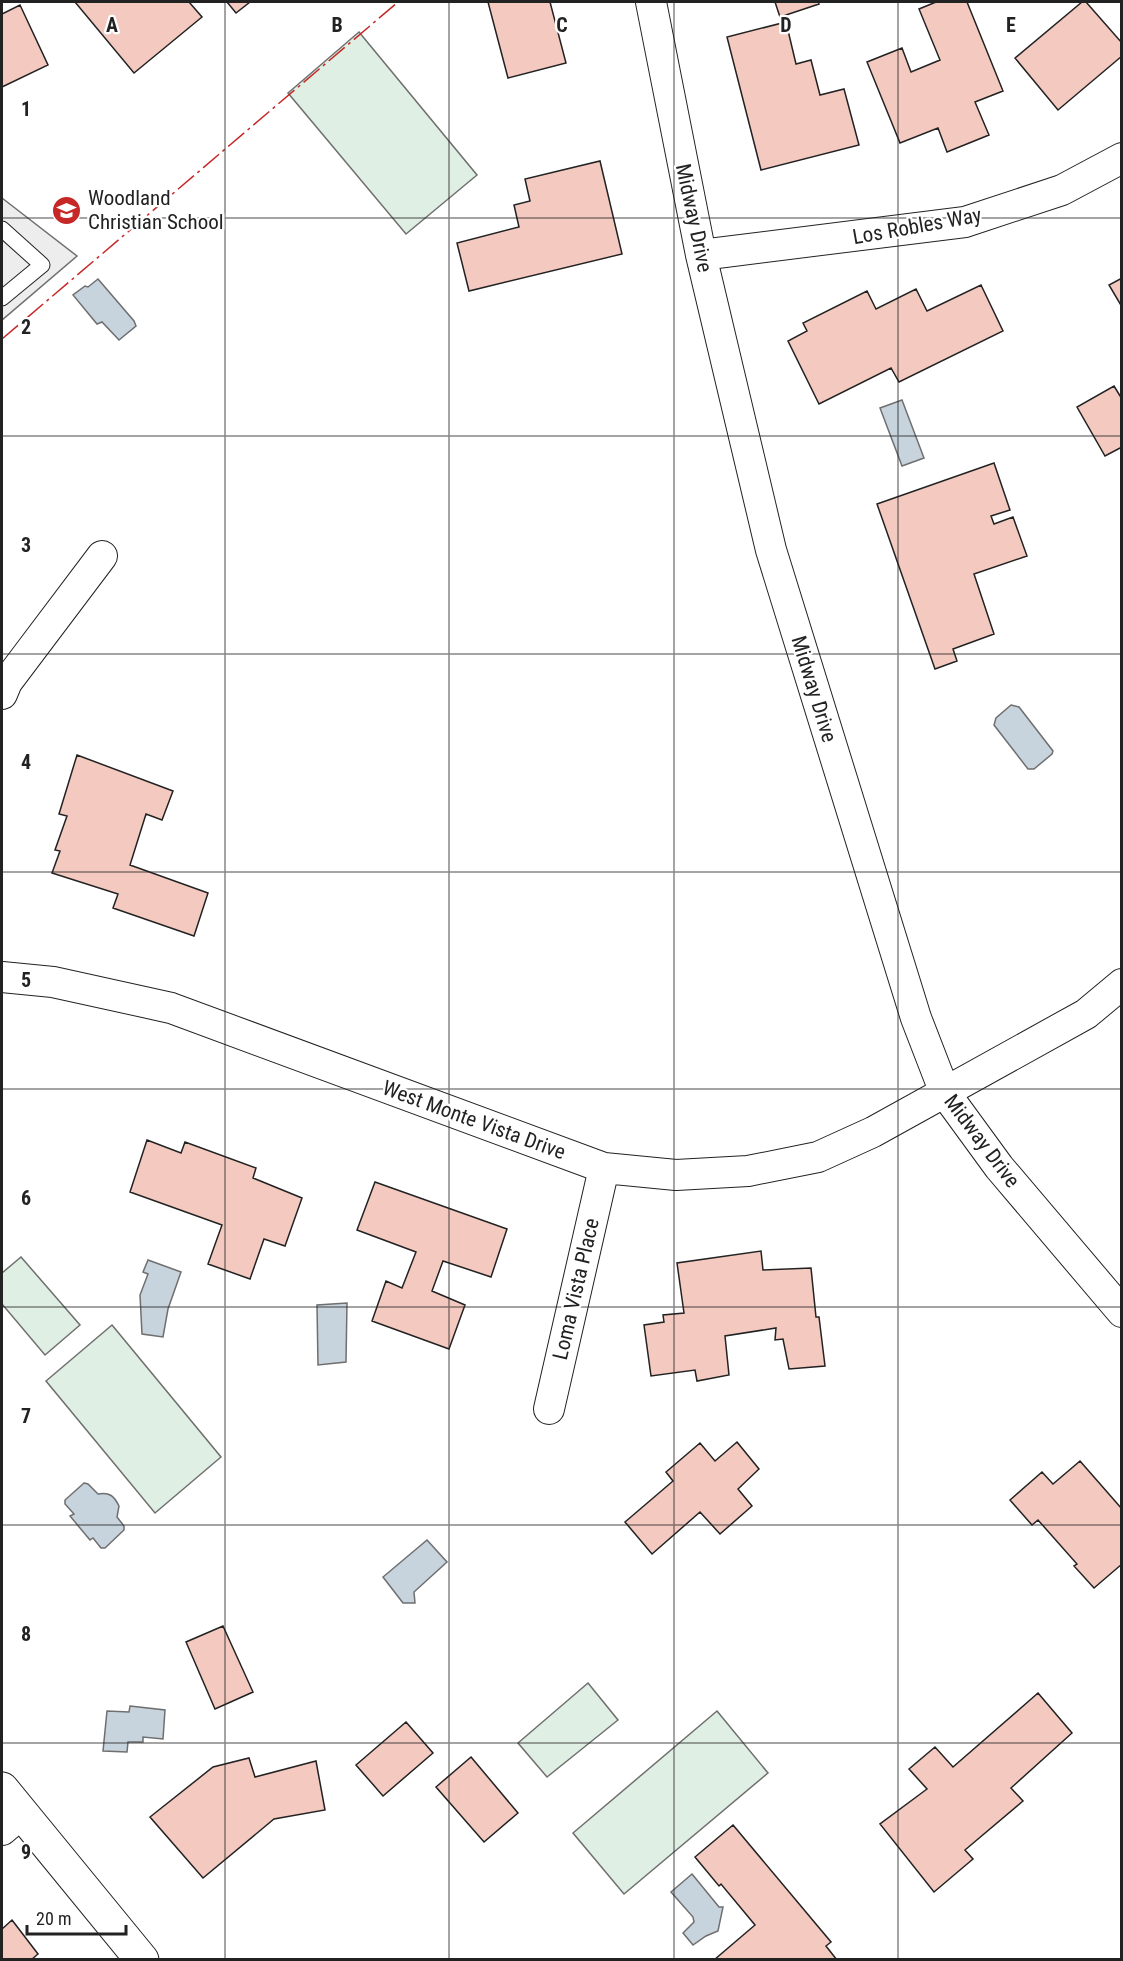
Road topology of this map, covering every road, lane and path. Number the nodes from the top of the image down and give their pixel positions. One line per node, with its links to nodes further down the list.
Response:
1 (651, 2): 4 (street, Midway Drive)
2 (1122, 158): 4 (street, Los Robles Way)
3 (2, 229): 5 (lane)
4 (701, 255): 10 (street, Midway Drive)
5 (2, 298)
6 (102, 556): 7 (street)
7 (2, 694)
8 (2, 977): 11 (street, West Monte Vista Drive)
9 (1122, 984): 10 (street, West Monte Vista Drive)
10 (945, 1093): 11 (street, West Monte Vista Drive); 12 (street, Midway Drive)
11 (604, 1168): 13 (street, Loma Vista Place)
12 (1122, 1312)
13 (549, 1409)
14 (8, 1811): 15 (street)
15 (142, 1959)

